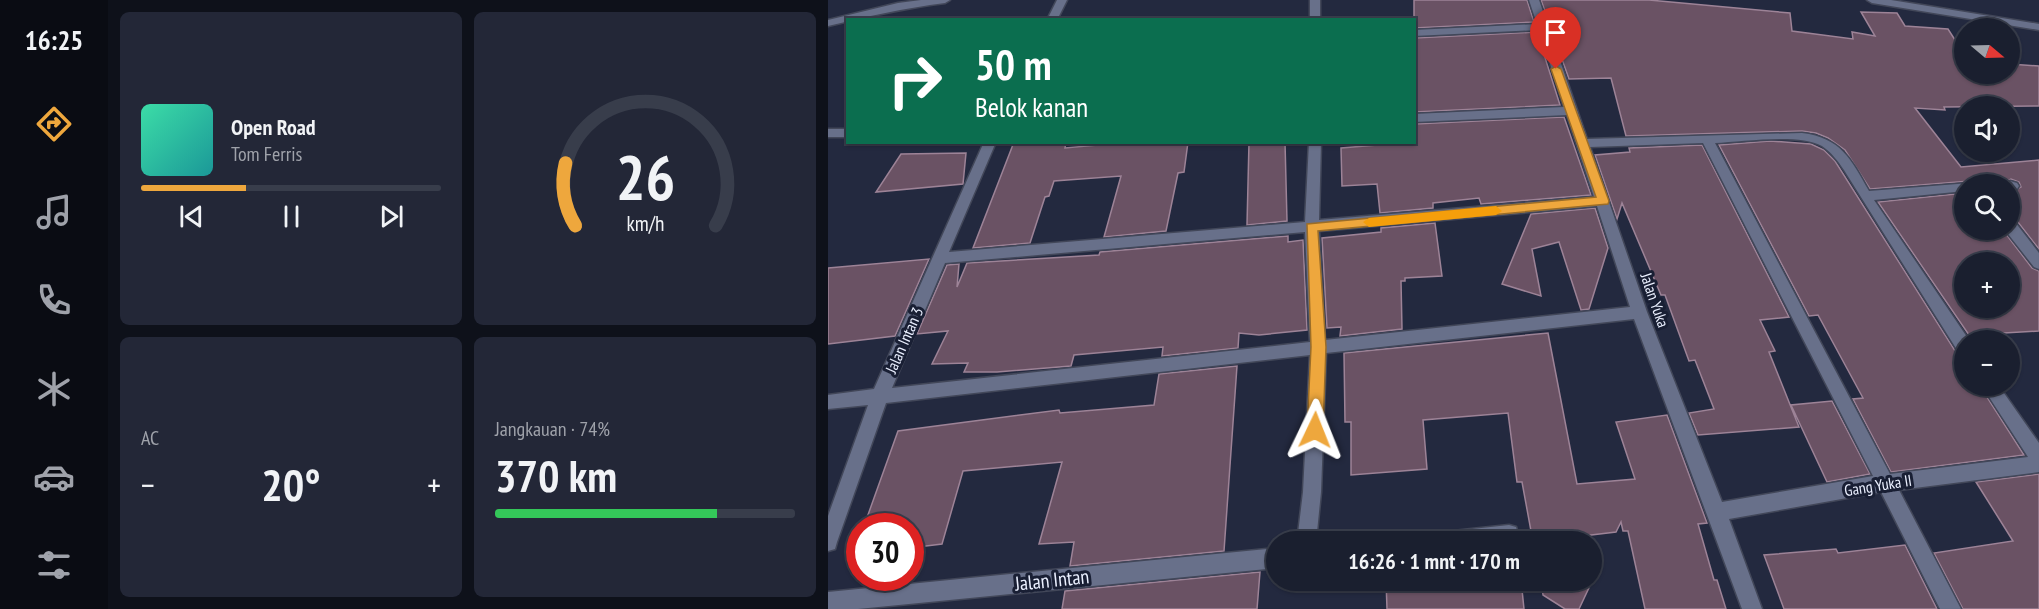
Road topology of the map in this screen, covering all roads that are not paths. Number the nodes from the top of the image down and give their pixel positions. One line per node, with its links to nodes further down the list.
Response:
1 (945, 0): 6 (street)
2 (1062, 0): 7 (street)
3 (1315, 0): 8 (street)
4 (1534, 0): 11 (street, Jalan Yuka)
5 (1872, 0): 12 (street)
6 (849, 18)
7 (1053, 18)
8 (1315, 18)
9 (846, 19): 10 (street)
10 (828, 23)
11 (1542, 27): 13 (street); 14 (street, Jalan Yuka)
12 (2039, 27)
13 (1416, 33)
14 (1570, 111): 15 (street); 19 (street, Jalan Yuka)
15 (1416, 118)
16 (828, 133): 17 (street)
17 (846, 134)
18 (1707, 139): 19 (street); 23 (street); 37 (street)
19 (1582, 143): 24 (street, Jalan Yuka)
20 (989, 144): 27 (street, Jalan Intan 3)
21 (1315, 144): 25 (street)
22 (1954, 187): 23 (street)
23 (1865, 196): 30 (street)
24 (1603, 201): 25 (street); 29 (street, Jalan Yuka)
25 (1312, 227): 27 (street); 31 (street)
26 (2020, 238): 28 (street)
27 (941, 258): 33 (street, Jalan Intan 3)
28 (2039, 262)
29 (1639, 312): 31 (street); 38 (street, Jalan Yuka)
30 (1954, 331)
31 (1318, 347): 33 (street); 39 (street)
32 (1997, 396): 35 (street)
33 (879, 398): 34 (street); 40 (street, Jalan Intan 3)
34 (828, 402)
35 (2039, 458)
36 (2039, 464): 37 (street, Gang Yuka II)
37 (1885, 483): 38 (street, Gang Yuka II); 44 (street)
38 (1718, 512): 43 (street, Jalan Yuka)
39 (1307, 531)
40 (828, 542)
41 (1266, 559): 42 (street, Jalan Intan)
42 (828, 602)
43 (1752, 609)
44 (1952, 609)

